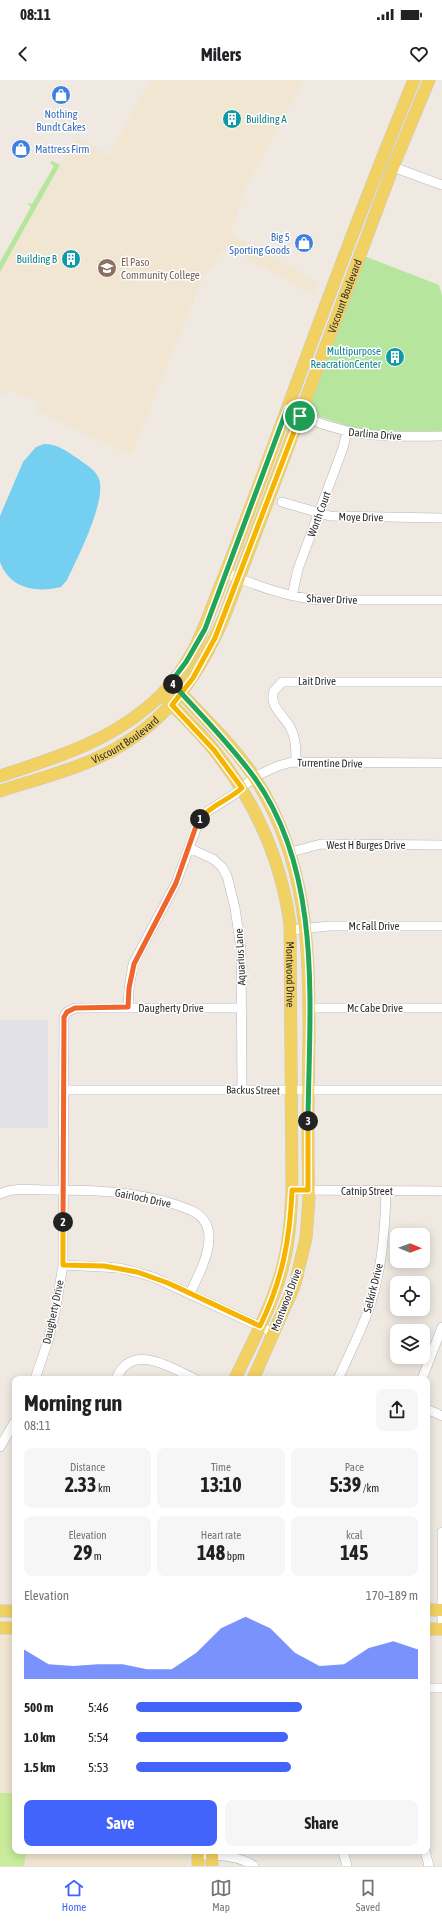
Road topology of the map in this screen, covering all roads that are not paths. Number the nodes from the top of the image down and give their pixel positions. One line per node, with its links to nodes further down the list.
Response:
1 (414, 80): 3 (main road, Viscount Boulevard)
2 (429, 80): 4 (main road, Viscount Boulevard)
3 (381, 163): 4 (main road); 6 (main road, Viscount Boulevard)
4 (393, 167): 5 (street); 7 (main road, Viscount Boulevard)
5 (442, 185)
6 (287, 409): 7 (street, Darlina Drive); 13 (main road, Viscount Boulevard)
7 (300, 416): 8 (street, Darlina Drive); 14 (main road, Viscount Boulevard)
8 (347, 432): 9 (street, Darlina Drive); 11 (street, Worth Court)
9 (442, 436)
10 (282, 502): 11 (street, Moye Drive)
11 (320, 515): 12 (street, Moye Drive); 15 (street, Worth Court)
12 (442, 518)
13 (226, 573): 14 (street, Shaver Drive); 17 (main road, Viscount Boulevard)
14 (239, 578): 15 (street, Shaver Drive); 20 (main road, Viscount Boulevard)
15 (292, 596): 16 (street, Shaver Drive)
16 (442, 600)
17 (171, 682): 19 (main road, Viscount Boulevard); 20 (main road, Montwood Drive)
18 (442, 682): 23 (street, Lait Drive)
19 (162, 693): 21 (main road, Montwood Drive); 22 (main road, Viscount Boulevard)
20 (182, 694): 21 (main road, Viscount Boulevard); 27 (main road, Montwood Drive)
21 (172, 705): 25 (main road, Viscount Boulevard); 28 (main road, Montwood Drive)
22 (51, 760): 25 (main road); 26 (main road, Viscount Boulevard)
23 (296, 762): 24 (street, Turrentine Drive); 27 (street, Turrentine Drive)
24 (442, 763)
25 (56, 773): 29 (main road, Viscount Boulevard)
26 (0, 776)
27 (254, 777): 28 (street, Turrentine Drive); 32 (main road, Montwood Drive)
28 (242, 788): 31 (street, Turrentine Drive); 35 (main road, Montwood Drive)
29 (0, 791)
30 (442, 845): 32 (street, West H Burges Drive)
31 (189, 848): 36 (street, Turrentine Drive); 37 (street, Aquarius Lane)
32 (291, 852): 34 (main road, Montwood Drive)
33 (442, 926): 34 (street, Mc Fall Drive)
34 (306, 929): 35 (street, Mc Fall Drive); 38 (main road, Montwood Drive)
35 (291, 930): 42 (main road, Montwood Drive)
36 (128, 1007): 37 (street, Daugherty Drive); 41 (street, Daugherty Drive)
37 (241, 1008): 40 (street, Aquarius Lane)
38 (309, 1008): 39 (street, Mc Cabe Drive); 43 (main road, Montwood Drive)
39 (442, 1008)
40 (242, 1089): 41 (street, Backus Street); 42 (street, Backus Street)
41 (63, 1090): 45 (street, Daugherty Drive)
42 (291, 1090): 43 (street, Backus Street); 46 (main road, Montwood Drive)
43 (308, 1090): 44 (street, Backus Street); 47 (main road, Montwood Drive)
44 (442, 1090)
45 (63, 1190): 50 (street, Gairloch Drive); 51 (street, Daugherty Drive); 52 (street, Gairloch Drive)
46 (292, 1190): 47 (street, Catnip Street); 53 (main road, Montwood Drive)
47 (308, 1190): 48 (street, Catnip Street); 55 (main road, Montwood Drive)
48 (386, 1191): 49 (street, Catnip Street); 61 (street, Selkirk Drive)
49 (442, 1191)
50 (0, 1194)
51 (63, 1265): 52 (street); 56 (street, Daugherty Drive)
52 (190, 1293): 53 (street)
53 (260, 1326): 55 (street); 59 (main road, Montwood Drive)
54 (442, 1327): 62 (street)
55 (274, 1332): 60 (main road, Montwood Drive)
56 (36, 1376)
57 (118, 1376): 58 (street)
58 (188, 1376)
59 (236, 1376)
60 (254, 1376)
61 (339, 1376)
62 (423, 1376)
63 (430, 1410): 64 (street)
64 (442, 1416)
65 (12, 1426): 66 (street)
66 (0, 1447)
67 (442, 1532): 69 (street)
68 (430, 1610): 69 (main road)
69 (442, 1610): 75 (street)
70 (0, 1611): 71 (main road)
71 (12, 1611)
72 (0, 1628): 73 (main road)
73 (12, 1628)
74 (430, 1629): 75 (main road)
75 (442, 1629)
76 (430, 1688): 77 (street)
77 (442, 1688)
78 (344, 1854): 83 (street)
79 (426, 1854): 84 (street)
80 (198, 1857): 81 (street)
81 (212, 1857): 82 (street)
82 (254, 1866)
83 (348, 1866)
84 (429, 1866)

